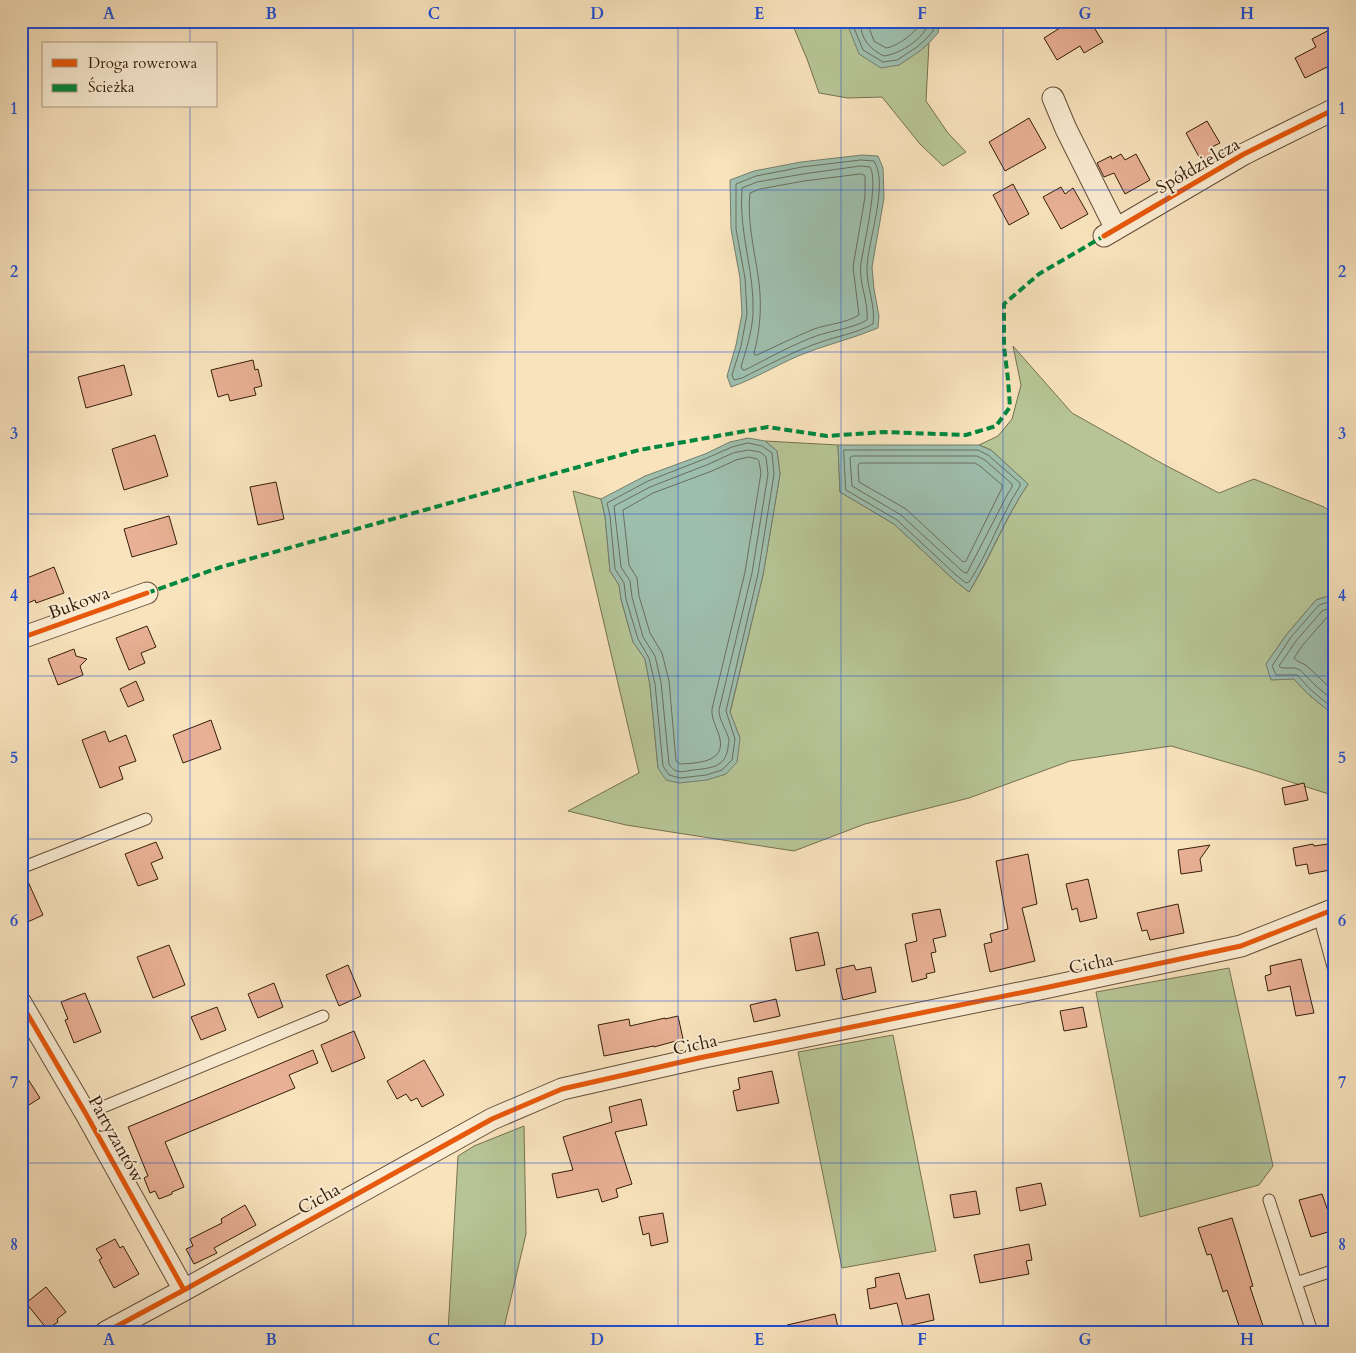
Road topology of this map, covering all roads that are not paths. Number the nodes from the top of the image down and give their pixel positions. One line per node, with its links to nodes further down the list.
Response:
1 (1053, 98): 2 (street, Spółdzielcza)
2 (1335, 109)
3 (147, 593): 4 (street, Bukowa)
4 (21, 638)
5 (146, 818): 6 (lane)
6 (21, 868)
7 (1327, 912): 8 (lane); 15 (street, Cicha)
8 (1335, 974)
9 (21, 1003): 11 (street, Partyzantów)
10 (324, 1016): 11 (lane)
11 (86, 1114): 15 (street, Partyzantów)
12 (1269, 1200): 14 (lane)
13 (1335, 1270): 14 (lane)
14 (1296, 1283): 17 (lane)
15 (184, 1290): 16 (street, Cicha)
16 (106, 1332)
17 (1312, 1332)

